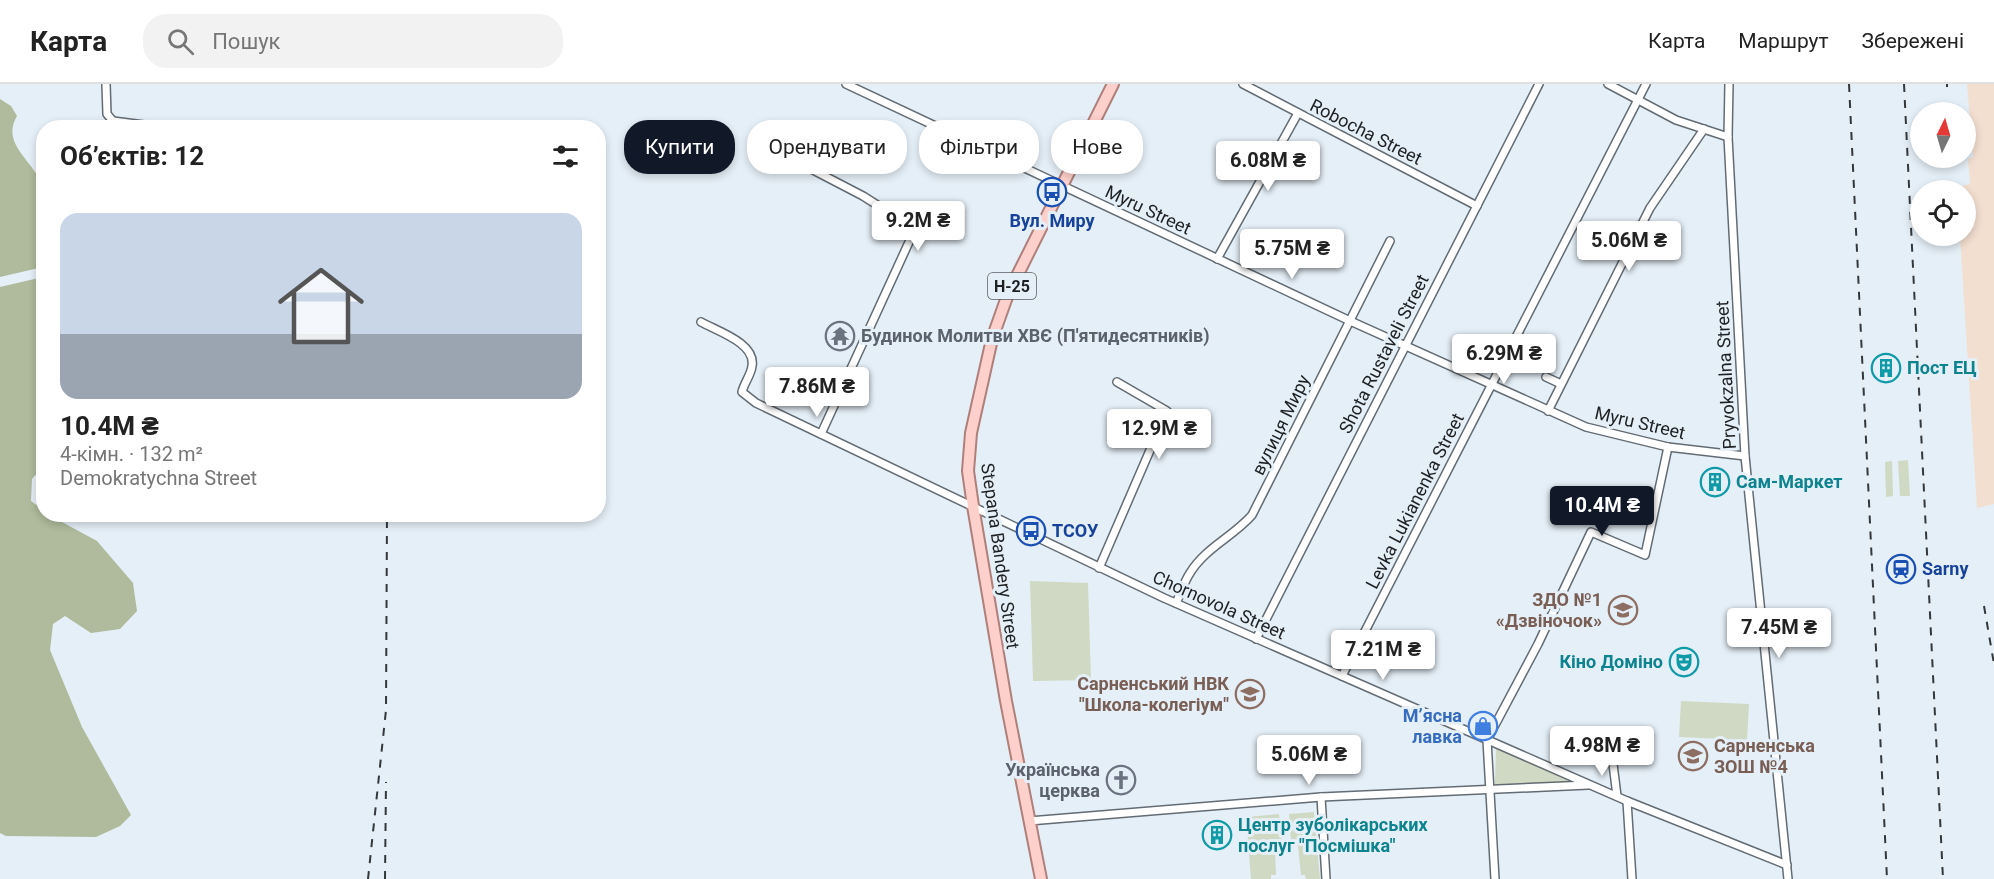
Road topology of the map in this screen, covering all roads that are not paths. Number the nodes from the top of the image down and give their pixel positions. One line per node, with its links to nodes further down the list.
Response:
1 (106, 84): 11 (street)
2 (846, 84): 15 (street, Myru Street)
3 (1113, 84): 15 (main road, Stepana Bandery Street / Н-25)
4 (1243, 84): 10 (street, Robocha Street)
5 (1539, 84): 16 (street, Shota Rustaveli Street)
6 (1608, 84): 9 (street)
7 (1646, 84): 9 (street, Levka Lukianenka Street)
8 (1729, 84): 13 (street, Pryvokzalna Street)
9 (1639, 99): 12 (street); 25 (street, Levka Lukianenka Street)
10 (1298, 113): 16 (street, Robocha Street); 18 (street)
11 (112, 120)
12 (1704, 129): 13 (street); 24 (street)
13 (1728, 138): 29 (street, Pryvokzalna Street)
14 (821, 174): 27 (street)
15 (1060, 185): 18 (street, Myru Street); 30 (main road, Stepana Bandery Street / Н-25)
16 (1477, 206): 21 (street, Shota Rustaveli Street)
17 (1390, 241): 19 (street, вулиця Миру)
18 (1217, 259): 19 (street, Myru Street)
19 (1348, 320): 21 (street, Myru Street); 34 (street, вулиця Миру)
20 (701, 322): 27 (street, Chornovola Street)
21 (1406, 346): 25 (street, Myru Street); 35 (street, Shota Rustaveli Street)
22 (1546, 378): 24 (street)
23 (1117, 382): 33 (street)
24 (1561, 384): 26 (street)
25 (1491, 385): 26 (street, Myru Street); 36 (street, Levka Lukianenka Street)
26 (1548, 411): 28 (street, Myru Street)
27 (821, 434): 30 (street, Chornovola Street)
28 (1668, 447): 29 (street, Myru Street); 32 (street)
29 (1745, 456): 45 (street, Pryvokzalna Street)
30 (973, 506): 33 (street, Chornovola Street); 44 (main road, Stepana Bandery Street / Н-25)
31 (1581, 527): 32 (street)
32 (1591, 532): 37 (street)
33 (1099, 567): 34 (street, Chornovola Street)
34 (1176, 603): 35 (street, Chornovola Street)
35 (1256, 639): 36 (street, Chornovola Street)
36 (1342, 676): 37 (street, Chornovola Street)
37 (1487, 740): 39 (street, Chornovola Street); 40 (street)
38 (1612, 756): 41 (street)
39 (1590, 785): 40 (street); 41 (street, Chornovola Street)
40 (1489, 790): 42 (street); 48 (street)
41 (1617, 796): 43 (street, Chornovola Street)
42 (1321, 797): 44 (street); 47 (street)
43 (1627, 801): 45 (street, Chornovola Street); 49 (street)
44 (1029, 821): 46 (main road, Stepana Bandery Street / Н-25)
45 (1787, 865): 50 (street, Pryvokzalna Street)
46 (1041, 879)
47 (1326, 879)
48 (1495, 879)
49 (1632, 879)
50 (1788, 879)

